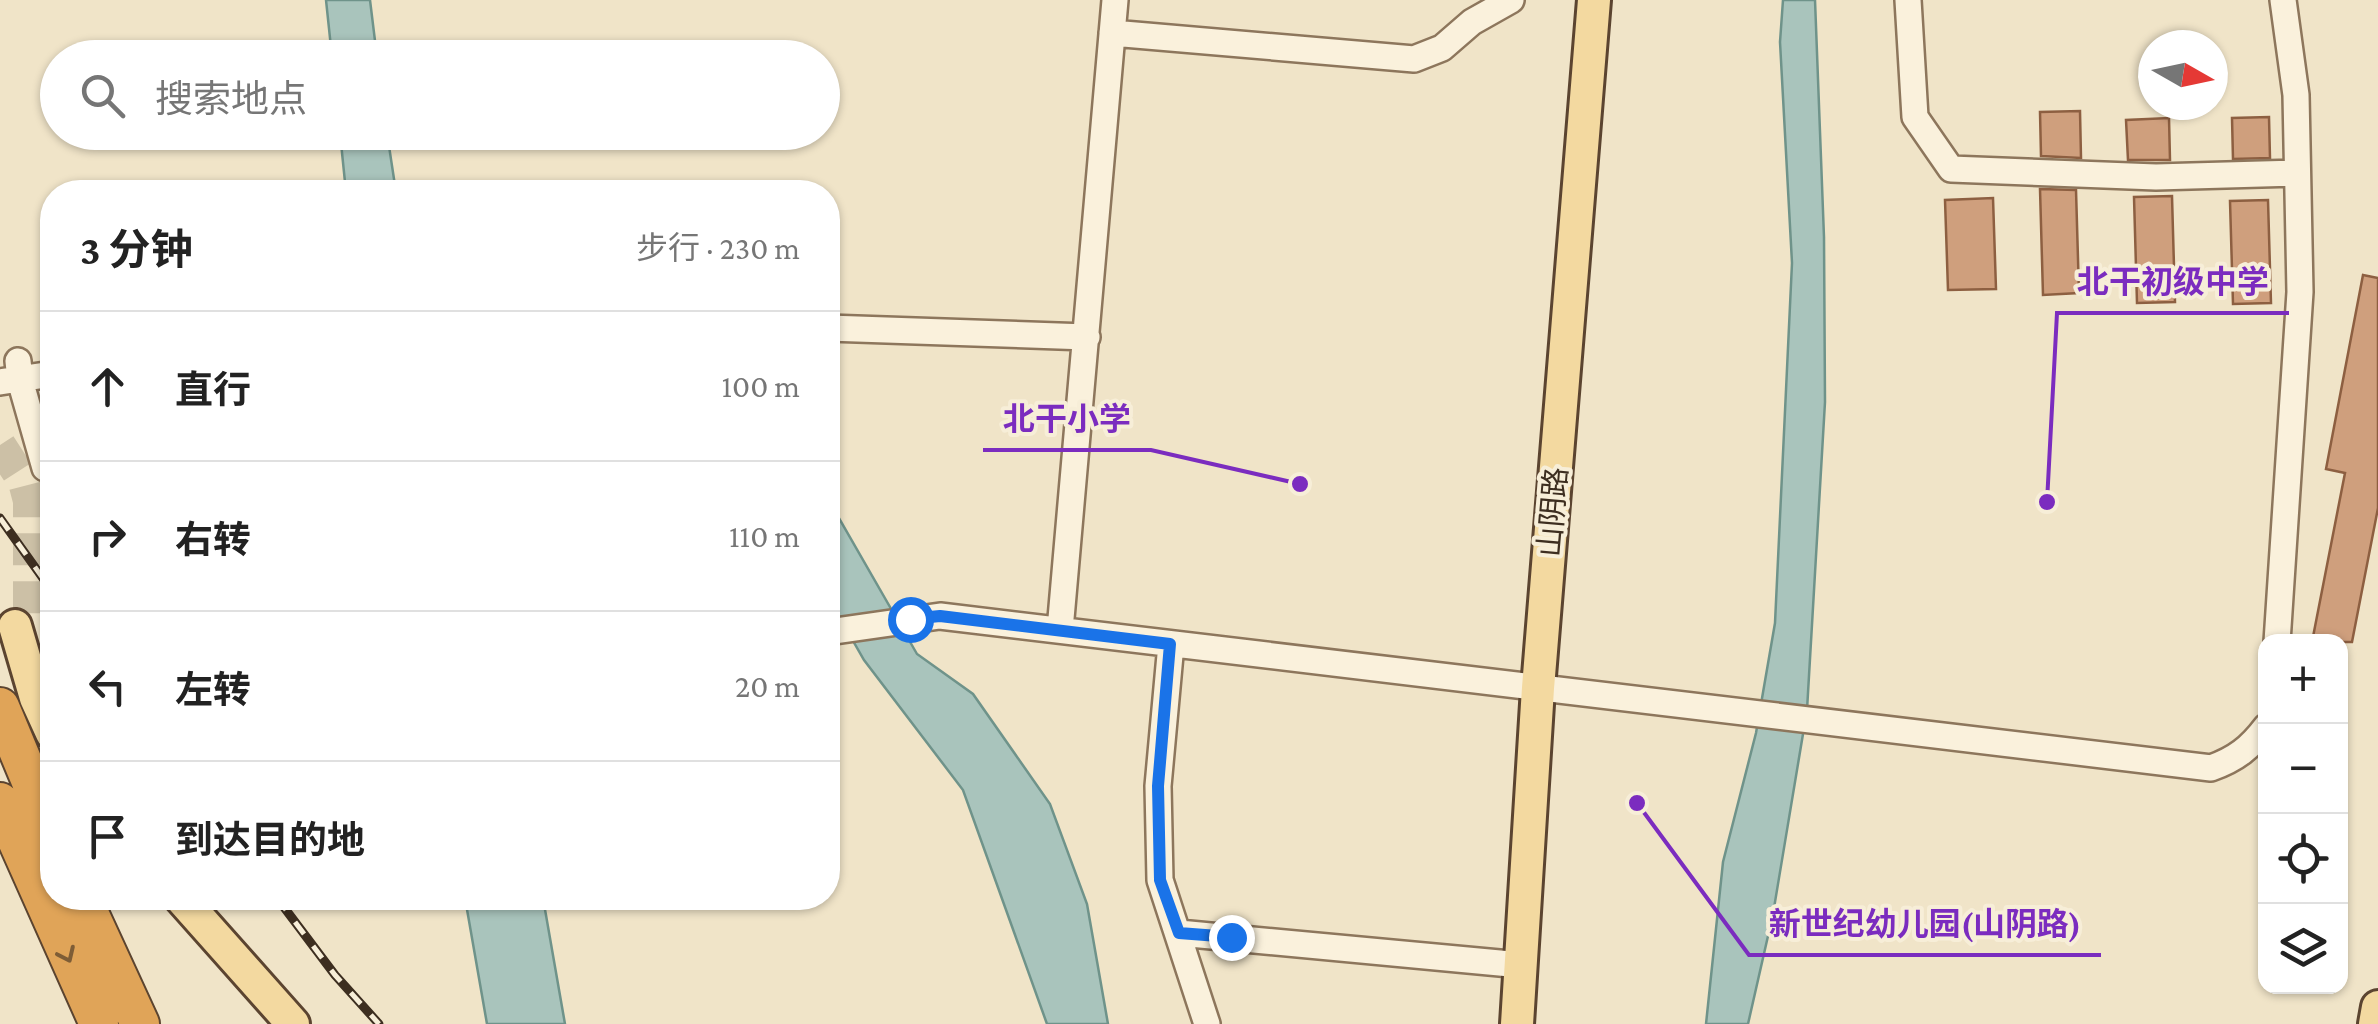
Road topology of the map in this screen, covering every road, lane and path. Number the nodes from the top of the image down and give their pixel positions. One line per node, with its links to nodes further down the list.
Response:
1 (1115, 0): 6 (street)
2 (1511, 0): 6 (street)
3 (1594, 0): 18 (main road, 山阴路)
4 (1908, 0): 7 (street)
5 (2283, 0): 7 (street)
6 (1112, 33): 9 (street)
7 (2298, 173): 16 (street)
8 (840, 328): 9 (street)
9 (1087, 337): 15 (street)
10 (13, 374): 11 (street); 12 (street)
11 (40, 374)
12 (40, 451)
13 (22, 626): 20 (main road)
14 (840, 630): 15 (street)
15 (1060, 630): 17 (street)
16 (2278, 634)
17 (1170, 644): 18 (street); 28 (street)
18 (1538, 688): 21 (street); 29 (main road, 山阴路)
19 (0, 707): 23 (highway)
20 (40, 707)
21 (2258, 738)
22 (0, 802): 24 (highway, one-way to 24)
23 (40, 803)
24 (40, 892)
25 (48, 910): 31 (highway, one-way to 31)
26 (88, 910): 32 (highway)
27 (192, 910): 33 (main road)
28 (1179, 933): 29 (street); 34 (street)
29 (1521, 965): 35 (main road, 山阴路)
30 (2378, 1007): 36 (main road)
31 (99, 1024)
32 (140, 1024)
33 (293, 1024)
34 (1207, 1024)
35 (1517, 1024)
36 (2374, 1024)

